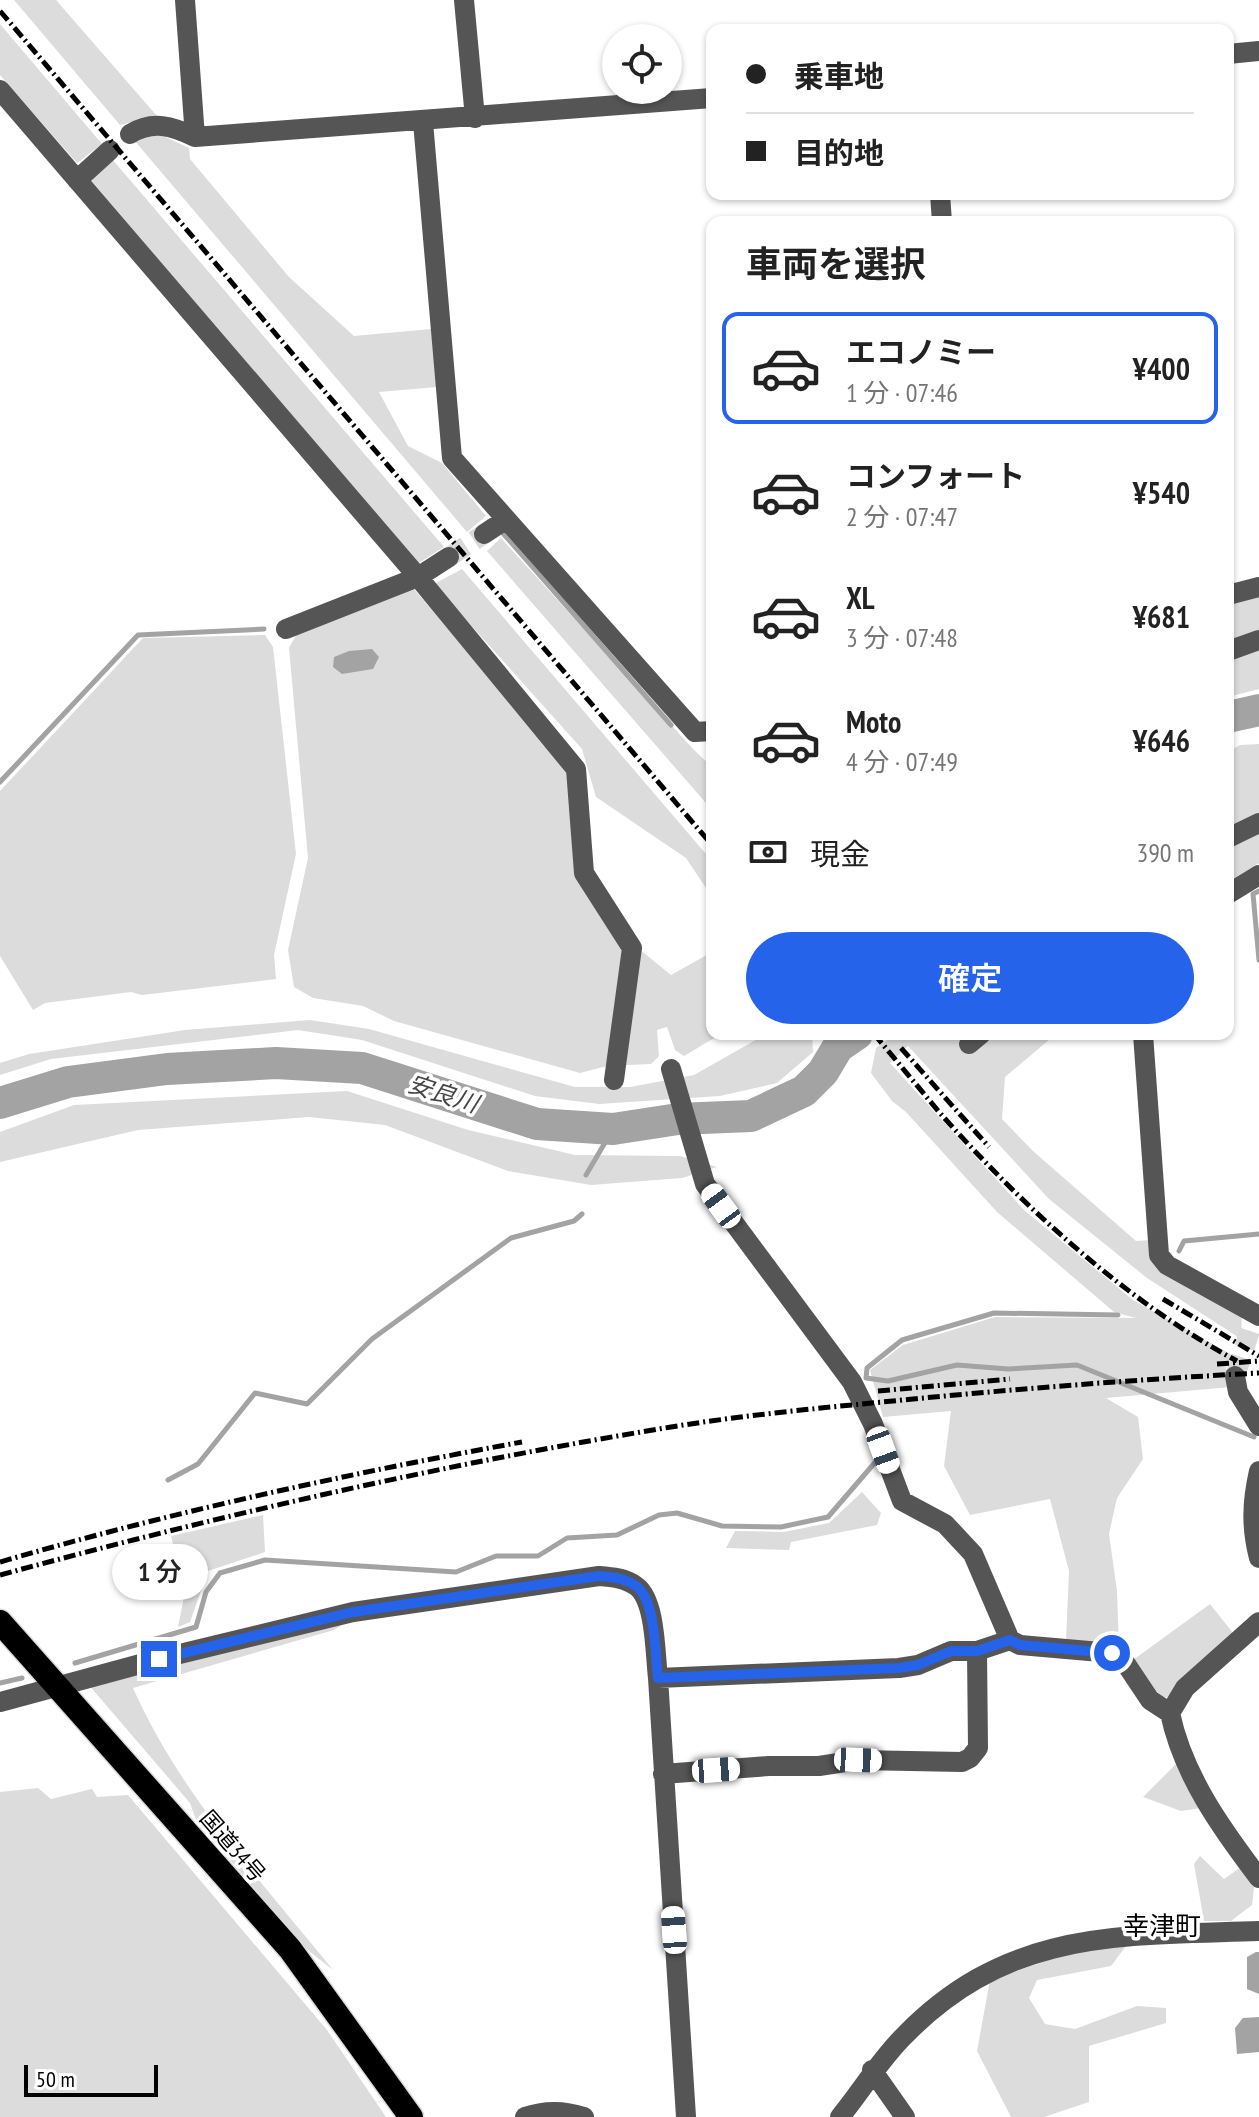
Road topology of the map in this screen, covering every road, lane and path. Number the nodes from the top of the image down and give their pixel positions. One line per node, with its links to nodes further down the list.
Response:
1 (185, 0): 10 (street)
2 (464, 0): 7 (street)
3 (1259, 51): 4 (street)
4 (1234, 53)
5 (0, 90): 12 (street)
6 (706, 99): 7 (street)
7 (475, 118): 8 (street)
8 (423, 122): 10 (street); 13 (street)
9 (130, 134): 10 (street)
10 (195, 137)
11 (110, 150): 12 (street)
12 (77, 180): 16 (street)
13 (505, 520): 14 (street); 22 (street)
14 (484, 534)
15 (449, 557): 16 (street)
16 (418, 577): 19 (street); 29 (street)
17 (1259, 587): 18 (street)
18 (1234, 593)
19 (286, 629)
20 (1259, 640): 21 (street)
21 (1234, 649)
22 (706, 731)
23 (1259, 823): 24 (street)
24 (1234, 835)
25 (1259, 875): 26 (street)
26 (1234, 890)
27 (1143, 1040): 30 (street)
28 (672, 1074): 37 (street)
29 (614, 1080)
30 (1254, 1320)
31 (1235, 1376): 32 (street)
32 (1259, 1426)
33 (1259, 1471): 34 (street)
34 (1259, 1558)
35 (0, 1622): 40 (highway, 国道34号)
36 (1259, 1622): 42 (street)
37 (1010, 1640): 38 (street); 42 (street)
38 (977, 1651): 39 (street); 43 (street)
39 (658, 1678): 40 (street); 43 (street)
40 (59, 1687): 41 (street); 47 (highway, 国道34号)
41 (0, 1702)
42 (1170, 1713): 44 (street)
43 (663, 1774): 50 (street)
44 (1259, 1878)
45 (1259, 1931): 46 (street)
46 (872, 2070): 51 (street); 52 (street)
47 (411, 2117)
48 (525, 2117): 49 (street)
49 (584, 2117)
50 (686, 2117)
51 (840, 2117)
52 (905, 2117)

